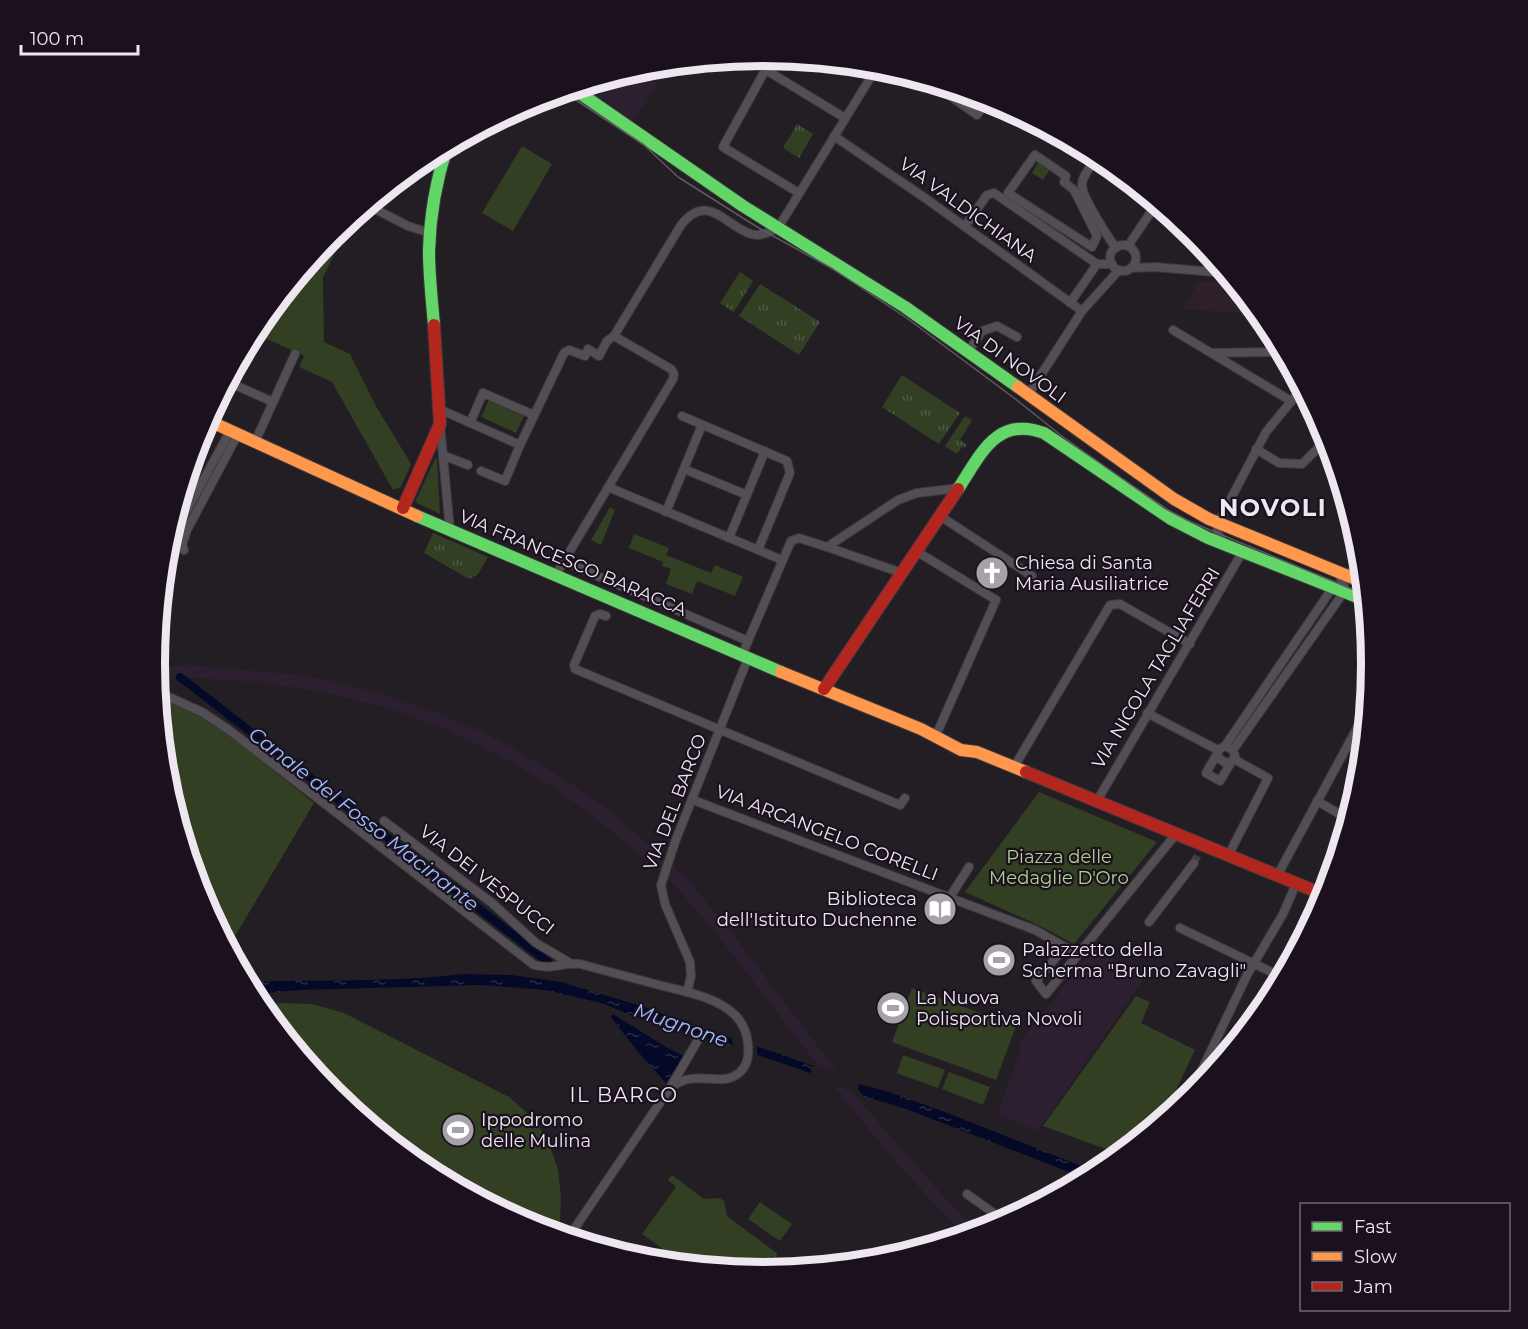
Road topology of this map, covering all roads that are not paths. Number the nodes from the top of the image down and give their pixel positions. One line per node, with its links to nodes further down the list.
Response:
1 (768, 66): 2 (street)
2 (766, 70): 7 (street); 12 (street)
3 (871, 76): 7 (street)
4 (582, 95): 16 (street, VIA DI NOVOLI)
5 (950, 96): 6 (street)
6 (982, 108)
7 (845, 118): 8 (street)
8 (834, 136): 12 (street); 15 (street, VIA VALDICHIANA)
9 (443, 160): 17 (street)
10 (1093, 164): 19 (street)
11 (1008, 193): 11 (street)
12 (799, 194): 16 (street)
13 (377, 210): 17 (street)
14 (1152, 210): 18 (street)
15 (965, 226): 21 (street); 26 (street, VIA VALDICHIANA)
16 (778, 228): 29 (street); 31 (street, VIA DI NOVOLI)
17 (430, 233): 40 (street)
18 (1128, 246): 19 (street); 20 (street)
19 (1116, 248): 22 (street)
20 (1136, 255): 23 (street); 24 (street)
21 (1097, 264): 22 (street); 26 (street)
22 (1116, 267): 23 (street); 27 (street)
23 (1131, 267): 24 (street)
24 (1155, 267): 25 (street)
25 (1216, 272)
26 (1070, 303): 27 (street, VIA VALDICHIANA)
27 (1082, 311): 37 (street)
28 (1173, 330): 33 (street)
29 (614, 336): 41 (street); 57 (street)
30 (1017, 337): 31 (street)
31 (968, 352): 37 (street, VIA DI NOVOLI)
32 (1274, 352): 33 (street)
33 (1212, 353): 38 (street)
34 (295, 354): 39 (street)
35 (235, 385): 39 (street)
36 (1297, 393): 38 (street)
37 (1028, 395): 64 (street, VIA DI NOVOLI)
38 (1291, 401): 51 (street)
39 (273, 402): 48 (street)
40 (439, 410): 43 (street); 45 (street)
41 (534, 415): 43 (street); 49 (street)
42 (682, 416): 46 (street)
43 (470, 423): 49 (street)
44 (216, 424): 47 (street, VIA FRANCESCO BARACCA)
45 (440, 424): 53 (street); 60 (street)
46 (702, 425): 52 (street); 55 (street)
47 (234, 432): 48 (street, VIA FRANCESCO BARACCA); 63 (street)
48 (255, 442): 60 (street, VIA FRANCESCO BARACCA)
49 (520, 445): 56 (street)
50 (1321, 445): 51 (street)
51 (1256, 449): 64 (street)
52 (765, 451): 59 (street); 72 (street)
53 (445, 456): 54 (street); 66 (street)
54 (468, 465)
55 (684, 470): 59 (street); 61 (street)
56 (481, 471)
57 (608, 487): 61 (street); 76 (street)
58 (959, 488): 62 (street); 67 (street); 70 (street)
59 (747, 495): 68 (street)
60 (403, 508): 66 (street, VIA FRANCESCO BARACCA)
61 (666, 512): 68 (street)
62 (940, 516): 73 (street); 81 (street)
63 (189, 517): 65 (street); 71 (street)
64 (1218, 523): 67 (street); 69 (street); 79 (street, VIA DI NOVOLI)
65 (182, 526)
66 (450, 530): 80 (street, VIA FRANCESCO BARACCA)
67 (1191, 530): 69 (street)
68 (729, 538): 72 (street)
69 (1225, 545): 74 (street)
70 (827, 547): 75 (street, VIA DEL BARCO); 78 (street)
71 (183, 550)
72 (758, 550): 75 (street)
73 (916, 551): 78 (street); 94 (street)
74 (1243, 551): 83 (street); 87 (street, VIA NICOLA TAGLIAFERRI)
75 (782, 560): 86 (street, VIA DEL BARCO)
76 (563, 561): 80 (street); 86 (street, VIA FRANCESCO BARACCA)
77 (1354, 566): 79 (street)
78 (902, 573): 89 (street)
79 (1341, 573): 82 (street, VIA DI NOVOLI); 83 (street)
80 (555, 576): 88 (street, VIA FRANCESCO BARACCA)
81 (1032, 576)
82 (1356, 579)
83 (1338, 589): 84 (street); 95 (street)
84 (1358, 598)
85 (606, 616): 93 (street)
86 (748, 641): 88 (street, VIA DEL BARCO)
87 (1190, 644): 91 (street, VIA NICOLA TAGLIAFERRI); 96 (street)
88 (745, 657): 89 (street, VIA FRANCESCO BARACCA); 93 (street, VIA DEL BARCO)
89 (824, 689): 94 (street, VIA FRANCESCO BARACCA)
90 (167, 696): 115 (street, VIA DEI VESPUCCI)
91 (1148, 713): 95 (street); 99 (street, VIA NICOLA TAGLIAFERRI)
92 (1359, 724): 100 (street)
93 (720, 731): 97 (street); 98 (street, VIA DEL BARCO)
94 (933, 733): 96 (street, VIA FRANCESCO BARACCA)
95 (1227, 753): 104 (street)
96 (1014, 767): 99 (street, VIA FRANCESCO BARACCA)
97 (905, 798)
98 (693, 800): 110 (street, VIA ARCANGELO CORELLI); 118 (street, VIA DEL BARCO)
99 (1096, 801): 103 (street, VIA FRANCESCO BARACCA)
100 (1317, 801): 101 (street); 107 (street)
101 (1343, 816)
102 (384, 821): 115 (street, VIA DEI VESPUCCI)
103 (1176, 834): 104 (street, VIA FRANCESCO BARACCA); 114 (street)
104 (1228, 856): 107 (street, VIA FRANCESCO BARACCA)
105 (1194, 863): 111 (street)
106 (969, 867): 110 (street, VIA ARCANGELO CORELLI)
107 (1277, 876): 108 (street, VIA FRANCESCO BARACCA)
108 (1296, 884): 109 (street, VIA FRANCESCO BARACCA); 116 (street)
109 (1318, 892)
110 (950, 897): 113 (street, VIA ARCANGELO CORELLI)
111 (1149, 922)
112 (1180, 928): 116 (street)
113 (1065, 947): 114 (street, VIA ARCANGELO CORELLI); 114 (street)
114 (1080, 953)
115 (570, 963): 118 (street, VIA DEI VESPUCCI)
116 (1253, 963): 117 (street); 120 (street)
117 (1276, 974)
118 (687, 993): 121 (street, VIA DEI VESPUCCI)
119 (698, 1040): 121 (street)
120 (1200, 1074)
121 (670, 1088): 124 (street)
122 (967, 1194): 123 (street)
123 (997, 1215)
124 (573, 1231)

